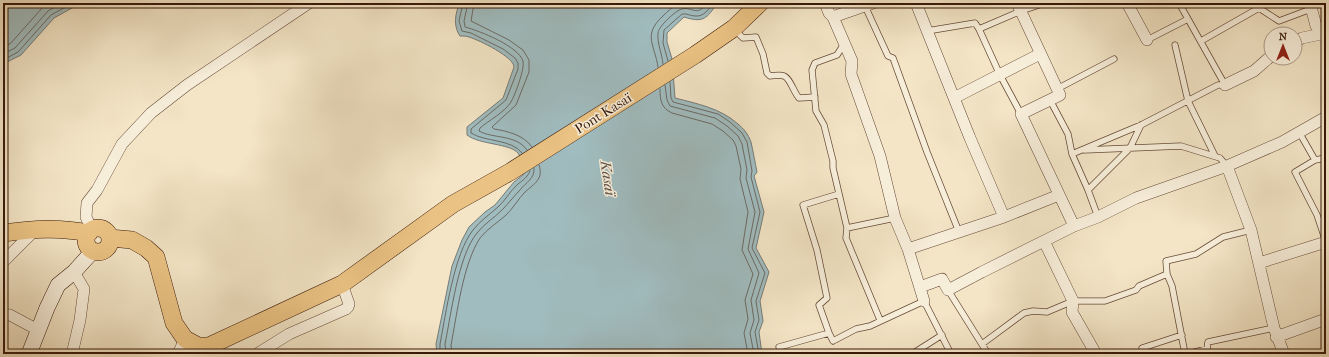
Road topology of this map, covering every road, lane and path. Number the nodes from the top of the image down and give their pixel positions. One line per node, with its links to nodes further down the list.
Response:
1 (309, 3): 52 (street)
2 (760, 3): 13 (main road, Pont Kasaï)
3 (825, 3): 11 (street)
4 (916, 3): 15 (street)
5 (1045, 3): 10 (lane)
6 (1127, 3): 18 (street)
7 (1179, 3): 12 (lane)
8 (869, 4): 11 (street); 53 (lane)
9 (1310, 6): 16 (street); 19 (lane)
10 (1019, 7): 14 (lane); 22 (street)
11 (833, 17): 20 (street)
12 (1188, 19): 18 (lane); 19 (lane)
13 (734, 28): 28 (lane); 64 (main road, Pont Kasaï)
14 (979, 29): 15 (lane); 25 (lane)
15 (927, 32): 29 (street)
16 (1326, 33): 17 (street)
17 (1303, 38)
18 (1147, 40)
19 (1201, 41): 26 (lane)
20 (845, 43): 28 (lane); 47 (street)
21 (1175, 45): 30 (lane)
22 (1040, 54): 25 (street); 27 (street)
23 (1114, 59): 27 (lane)
24 (1263, 63): 26 (street)
25 (1000, 75): 29 (street); 31 (lane)
26 (1225, 85): 30 (lane)
27 (1055, 94): 31 (street); 37 (lane)
28 (815, 97): 43 (lane)
29 (954, 98): 45 (street)
30 (1188, 101): 33 (lane); 38 (lane)
31 (1021, 114): 44 (street)
32 (1326, 117): 34 (street)
33 (1141, 125): 35 (lane); 36 (lane)
34 (1299, 132): 40 (lane); 41 (street)
35 (1130, 148): 36 (lane); 38 (lane); 42 (lane)
36 (1080, 150): 37 (lane)
37 (1072, 154): 42 (lane)
38 (1215, 156): 41 (lane)
39 (1326, 158): 40 (lane)
40 (1315, 160): 57 (lane)
41 (1227, 166): 46 (street); 51 (street)
42 (1088, 190): 46 (lane)
43 (839, 194): 50 (lane); 73 (lane)
44 (1059, 195): 45 (street); 48 (street)
45 (1004, 217): 53 (street)
46 (1098, 217): 48 (street)
47 (895, 218): 50 (lane); 58 (street)
48 (1074, 226): 56 (street)
49 (36, 228): 52 (main road); 54 (main road); 60 (street)
50 (847, 228): 71 (lane)
51 (1251, 230): 61 (street); 63 (lane)
52 (90, 232): 55 (main road); 59 (main road)
53 (959, 232): 58 (street)
54 (3, 233)
55 (110, 238): 59 (main road); 78 (main road)
56 (1044, 241): 66 (street); 68 (street)
57 (1326, 242): 61 (street)
58 (908, 249): 65 (street)
59 (93, 251): 62 (main road)
60 (3, 262)
61 (1259, 263): 74 (street)
62 (74, 272): 72 (main road); 82 (street)
63 (1167, 274): 68 (lane); 76 (lane)
64 (342, 284): 78 (main road, Pont Kasaï); 83 (street)
65 (920, 287): 66 (street); 67 (street)
66 (948, 290): 77 (lane)
67 (924, 301): 71 (lane); 75 (lane)
68 (1072, 301): 77 (lane); 87 (street)
69 (3, 314): 72 (street)
70 (1326, 319): 74 (street)
71 (880, 320): 73 (lane)
72 (38, 330): 81 (main road)
73 (829, 333): 79 (lane)
74 (1275, 333): 88 (lane); 89 (street)
75 (942, 335): 84 (lane); 85 (lane)
76 (1182, 335): 80 (lane); 88 (lane)
77 (982, 344): 86 (lane)
78 (181, 347)
79 (779, 347)
80 (1142, 348)
81 (29, 354)
82 (72, 354)
83 (257, 354)
84 (912, 354)
85 (951, 354)
86 (988, 354)
87 (1096, 354)
88 (1186, 354)
89 (1284, 354)

